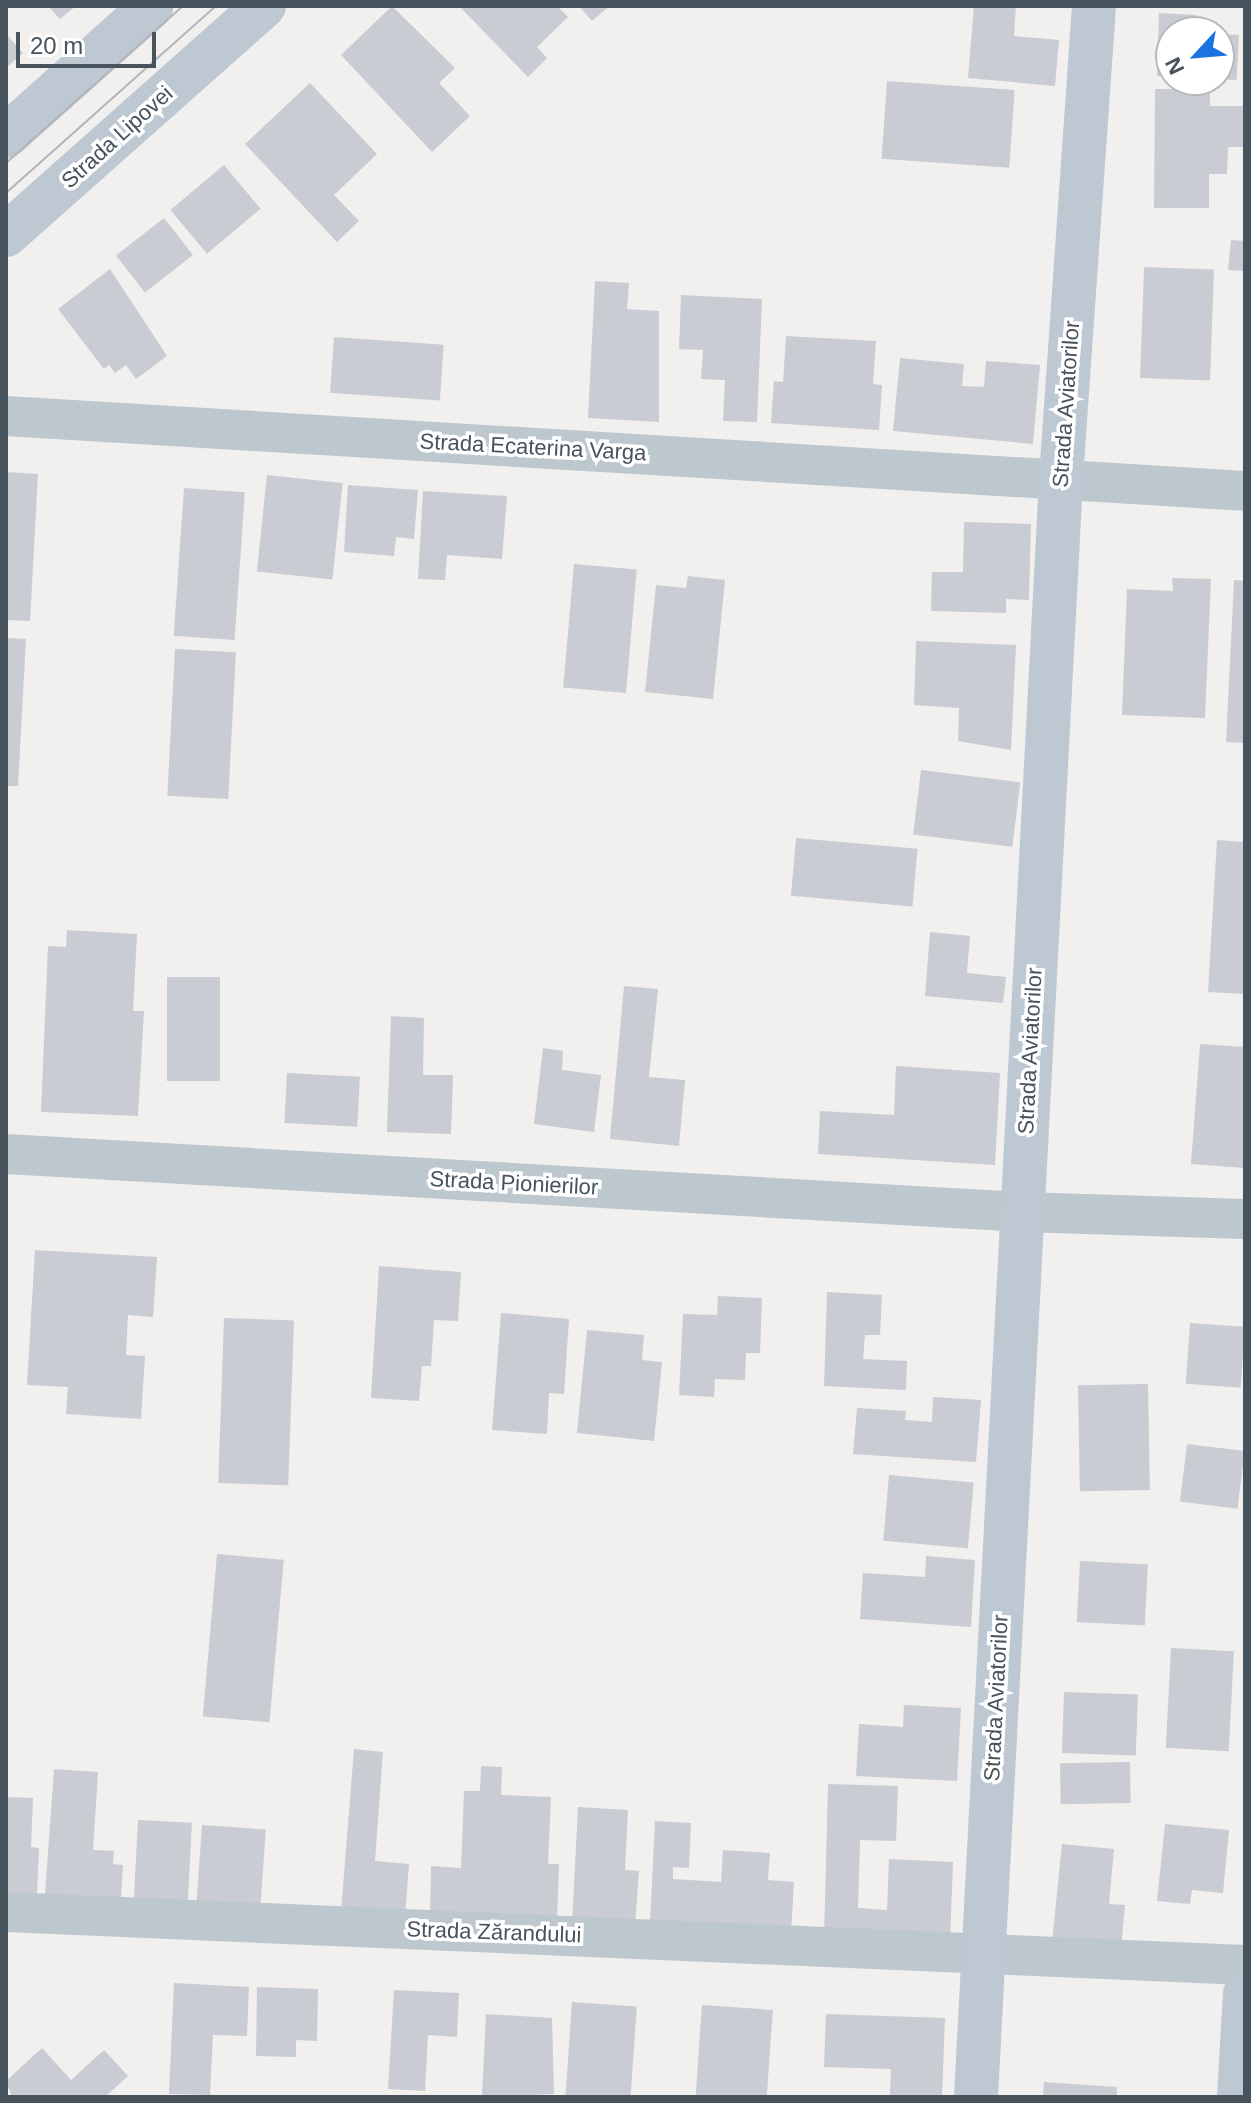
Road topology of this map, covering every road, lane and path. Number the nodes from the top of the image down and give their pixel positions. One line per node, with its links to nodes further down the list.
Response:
1 (152, 6): 4 (street)
2 (264, 6): 5 (street, Strada Lipovei)
3 (1094, 6): 7 (street, Strada Aviatorilor)
4 (6, 136)
5 (6, 235)
6 (6, 416): 7 (street, Strada Ecaterina Varga)
7 (1061, 478): 8 (street, Strada Ecaterina Varga); 10 (street, Strada Aviatorilor)
8 (1245, 491)
9 (6, 1154): 10 (street, Strada Pionierilor)
10 (1021, 1212): 11 (street, Strada Pionierilor); 13 (street, Strada Aviatorilor)
11 (1245, 1219)
12 (6, 1912): 13 (street, Strada Zărandului)
13 (983, 1952): 14 (street, Strada Zărandului); 16 (street, Strada Aviatorilor)
14 (1245, 1965)
15 (1245, 1994): 17 (street)
16 (976, 2097)
17 (1239, 2097)

